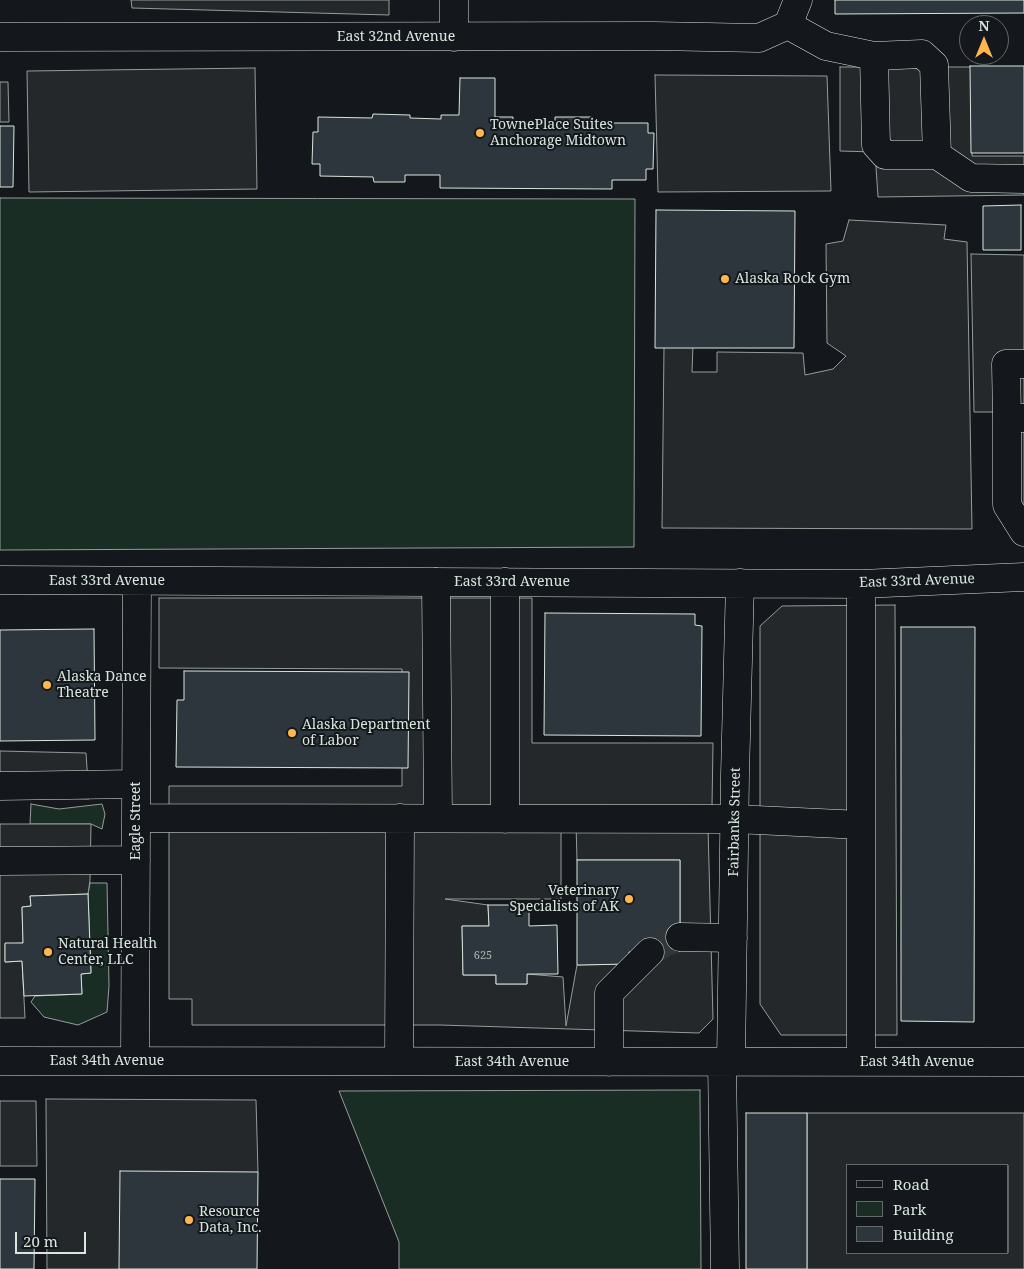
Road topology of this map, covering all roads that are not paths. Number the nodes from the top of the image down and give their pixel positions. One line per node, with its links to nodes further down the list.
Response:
1 (454, 0): 5 (street)
2 (798, 0): 3 (street)
3 (788, 25): 5 (street, East 32nd Avenue); 6 (street)
4 (0, 37): 5 (street, East 32nd Avenue)
5 (454, 37)
6 (874, 56): 7 (street); 7 (street)
7 (937, 155): 8 (street)
8 (1024, 179)
9 (1024, 364): 10 (street)
10 (1015, 418): 11 (street)
11 (1024, 532)
12 (1024, 577): 18 (street, East 33rd Avenue)
13 (0, 580): 14 (street, East 33rd Avenue)
14 (137, 581): 15 (street, East 33rd Avenue); 19 (street, Eagle Street)
15 (436, 582): 16 (street, East 33rd Avenue); 23 (street)
16 (505, 582): 17 (street, East 33rd Avenue); 24 (street)
17 (740, 583): 18 (street, East 33rd Avenue); 25 (street, Fairbanks Street)
18 (861, 584): 26 (street)
19 (136, 784): 20 (street); 21 (street, Eagle Street)
20 (0, 786)
21 (136, 818): 22 (street); 27 (street, Eagle Street)
22 (400, 818): 23 (street); 34 (street)
23 (438, 818): 24 (street)
24 (505, 819): 25 (street)
25 (735, 819): 26 (street); 30 (street, Fairbanks Street)
26 (861, 825): 37 (street)
27 (136, 860): 28 (street); 33 (street, Eagle Street)
28 (0, 861)
29 (680, 937): 30 (street)
30 (733, 938): 36 (street, Fairbanks Street)
31 (650, 952): 35 (street)
32 (0, 1062): 33 (street, East 34th Avenue)
33 (135, 1062): 34 (street, East 34th Avenue)
34 (399, 1062): 35 (street, East 34th Avenue)
35 (609, 1062): 36 (street, East 34th Avenue)
36 (726, 1062): 37 (street, East 34th Avenue); 39 (street, Fairbanks Street)
37 (861, 1062): 38 (street, East 34th Avenue)
38 (1024, 1062)
39 (725, 1269)

